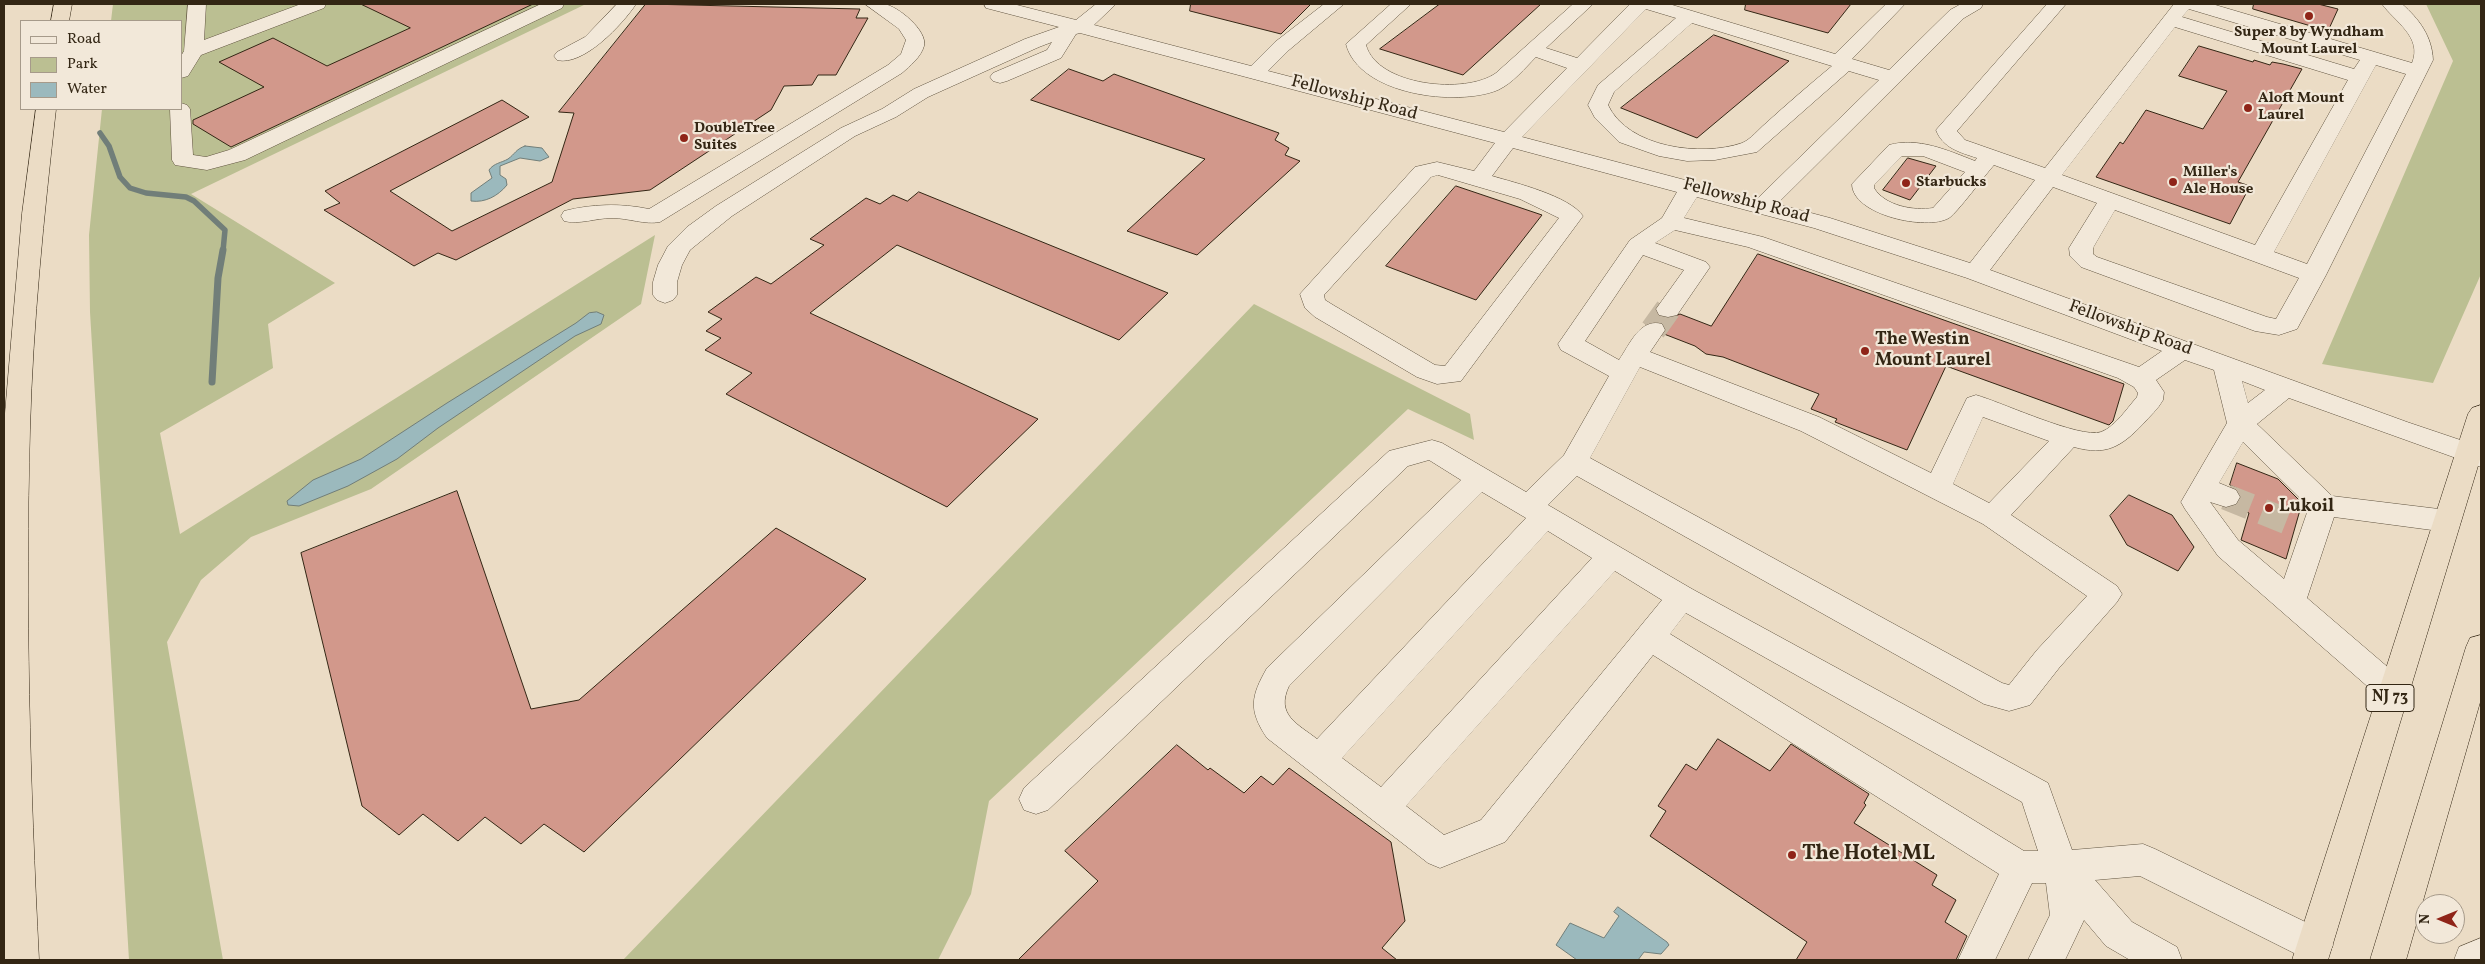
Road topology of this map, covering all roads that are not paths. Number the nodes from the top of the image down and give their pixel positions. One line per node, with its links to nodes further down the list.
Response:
1 (63, 4): 21 (highway)
2 (197, 4): 26 (street)
3 (317, 4): 26 (street)
4 (555, 4): 38 (street)
5 (627, 4): 27 (street)
6 (874, 4): 47 (street)
7 (993, 4): 23 (street, Fellowship Road)
8 (1107, 4): 23 (street)
9 (1335, 4): 34 (street)
10 (1402, 4): 25 (street)
11 (1584, 4): 25 (street)
12 (1640, 4): 24 (street)
13 (1650, 4): 20 (street)
14 (1896, 4): 30 (street)
15 (1974, 4): 36 (street)
16 (2057, 4): 40 (street)
17 (2183, 4): 22 (street)
18 (2193, 4): 29 (street)
19 (2391, 4): 33 (street)
20 (1688, 17): 28 (street); 30 (street)
21 (60, 20)
22 (2171, 20): 35 (street); 41 (street)
23 (1075, 29): 34 (street, Fellowship Road); 49 (street)
24 (1602, 43): 28 (street); 31 (street)
25 (1533, 50): 31 (street)
26 (194, 51): 32 (street)
27 (564, 56)
28 (1644, 57): 30 (street)
29 (2371, 57): 33 (street); 35 (street)
30 (1842, 62): 36 (street)
31 (1579, 66): 39 (street)
32 (182, 70)
33 (2417, 71): 53 (street)
34 (1256, 72): 39 (street, Fellowship Road)
35 (2359, 77): 51 (street)
36 (1893, 78): 45 (street)
37 (46, 110): 84 (highway)
38 (180, 110)
39 (1509, 139): 42 (street); 43 (street, Fellowship Road)
40 (1984, 162): 40 (street); 41 (street)
41 (2048, 177): 44 (street); 52 (street)
42 (1478, 179): 42 (street)
43 (1691, 187): 45 (street, Fellowship Road); 48 (street)
44 (2110, 200): 51 (street); 53 (street)
45 (1763, 206): 52 (street, Fellowship Road)
46 (572, 216): 47 (street)
47 (652, 217): 49 (street)
48 (1671, 222): 50 (street); 60 (street)
49 (695, 232): 54 (street)
50 (1638, 245): 55 (street); 58 (street)
51 (2260, 256): 53 (street)
52 (1976, 273): 57 (street, Fellowship Road)
53 (2314, 276)
54 (665, 295)
55 (1668, 309)
56 (1653, 330): 58 (street)
57 (2183, 349): 59 (street, Fellowship Road); 60 (street)
58 (1629, 364): 66 (street); 68 (street)
59 (2225, 364): 61 (street, Fellowship Road); 63 (street)
60 (2140, 379): 64 (street)
61 (2286, 387): 63 (street); 65 (street, Fellowship Road)
62 (2481, 414): 65 (highway, NJ 73)
63 (2240, 423): 69 (street); 75 (street)
64 (2068, 437): 68 (street); 71 (street)
65 (2475, 455): 72 (highway, NJ 73)
66 (1574, 462): 70 (street); 71 (street)
67 (1480, 478): 70 (street); 79 (street); 80 (street)
68 (1937, 489): 71 (street)
69 (2324, 505): 72 (street); 75 (street)
70 (1537, 512): 73 (street); 79 (street)
71 (1993, 517)
72 (2448, 521): 78 (highway, NJ 73)
73 (1612, 556): 74 (street); 81 (street)
74 (1682, 597): 76 (street); 82 (street)
75 (2291, 602): 78 (street)
76 (1649, 638): 81 (street); 83 (street)
77 (2481, 647): 92 (highway)
78 (2393, 690): 85 (highway, NJ 73)
79 (1320, 760): 81 (street)
80 (1036, 799)
81 (1383, 808)
82 (2061, 866): 83 (street); 85 (street); 90 (street); 91 (street)
83 (2019, 867): 89 (street)
84 (18, 902): 87 (highway); 88 (highway)
85 (2313, 952)
86 (2481, 956): 93 (street)
87 (21, 960)
88 (33, 960)
89 (1976, 960)
90 (2046, 960)
91 (2164, 960)
92 (2388, 960)
93 (2472, 960)

